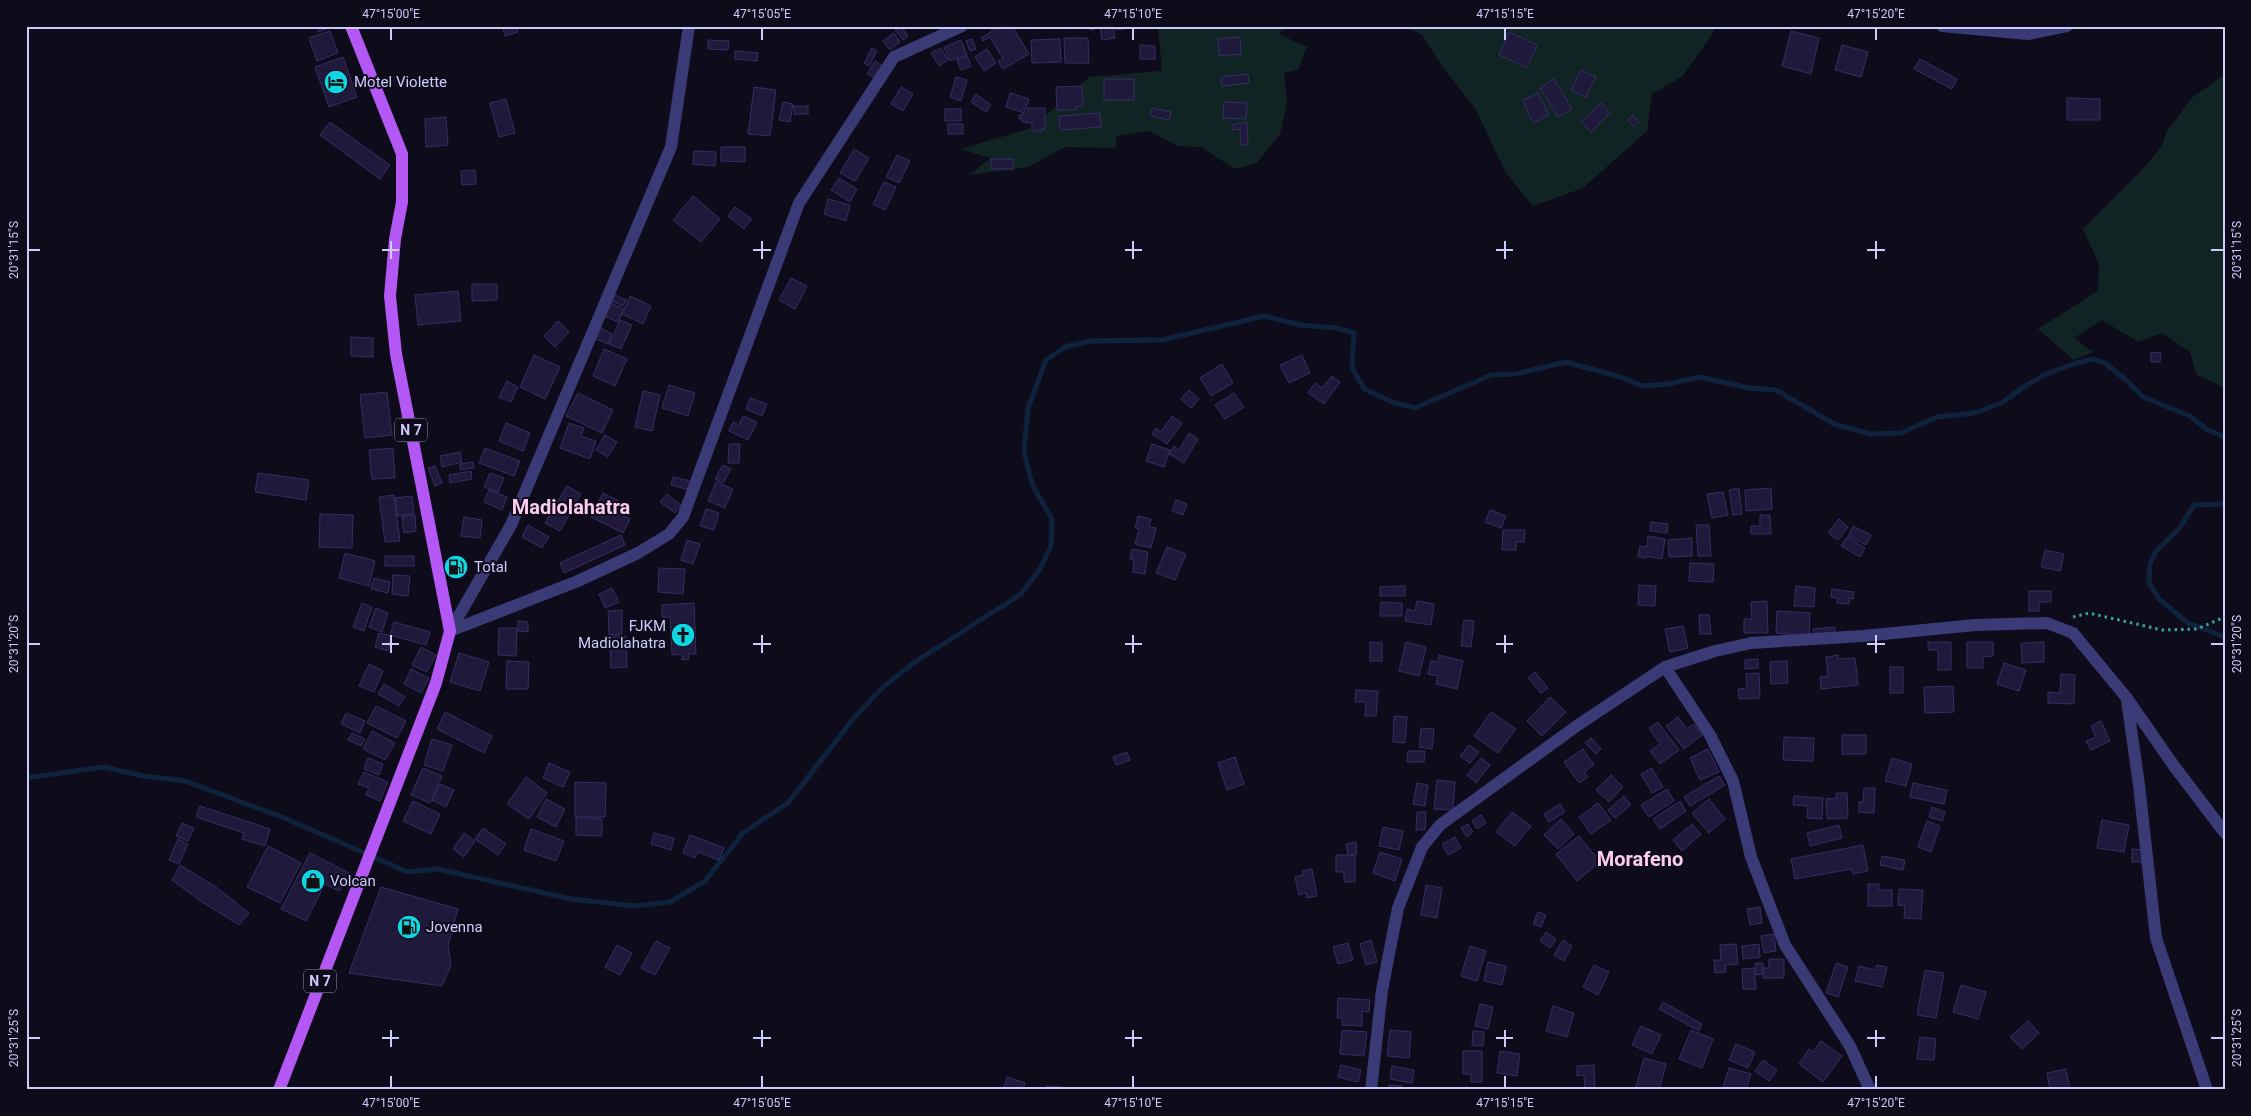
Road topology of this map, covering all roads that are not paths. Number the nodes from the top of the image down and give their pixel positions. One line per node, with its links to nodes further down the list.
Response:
1 (351, 26): 6 (main road, N 7)
2 (689, 26): 6 (street)
3 (962, 26): 6 (street)
4 (1942, 26): 5 (street)
5 (2067, 26)
6 (450, 631): 10 (main road, N 7)
7 (1665, 667): 8 (street); 11 (street); 12 (street)
8 (2126, 697): 9 (street); 13 (street)
9 (2225, 833)
10 (279, 1090)
11 (1371, 1090)
12 (1870, 1090)
13 (2207, 1090)

